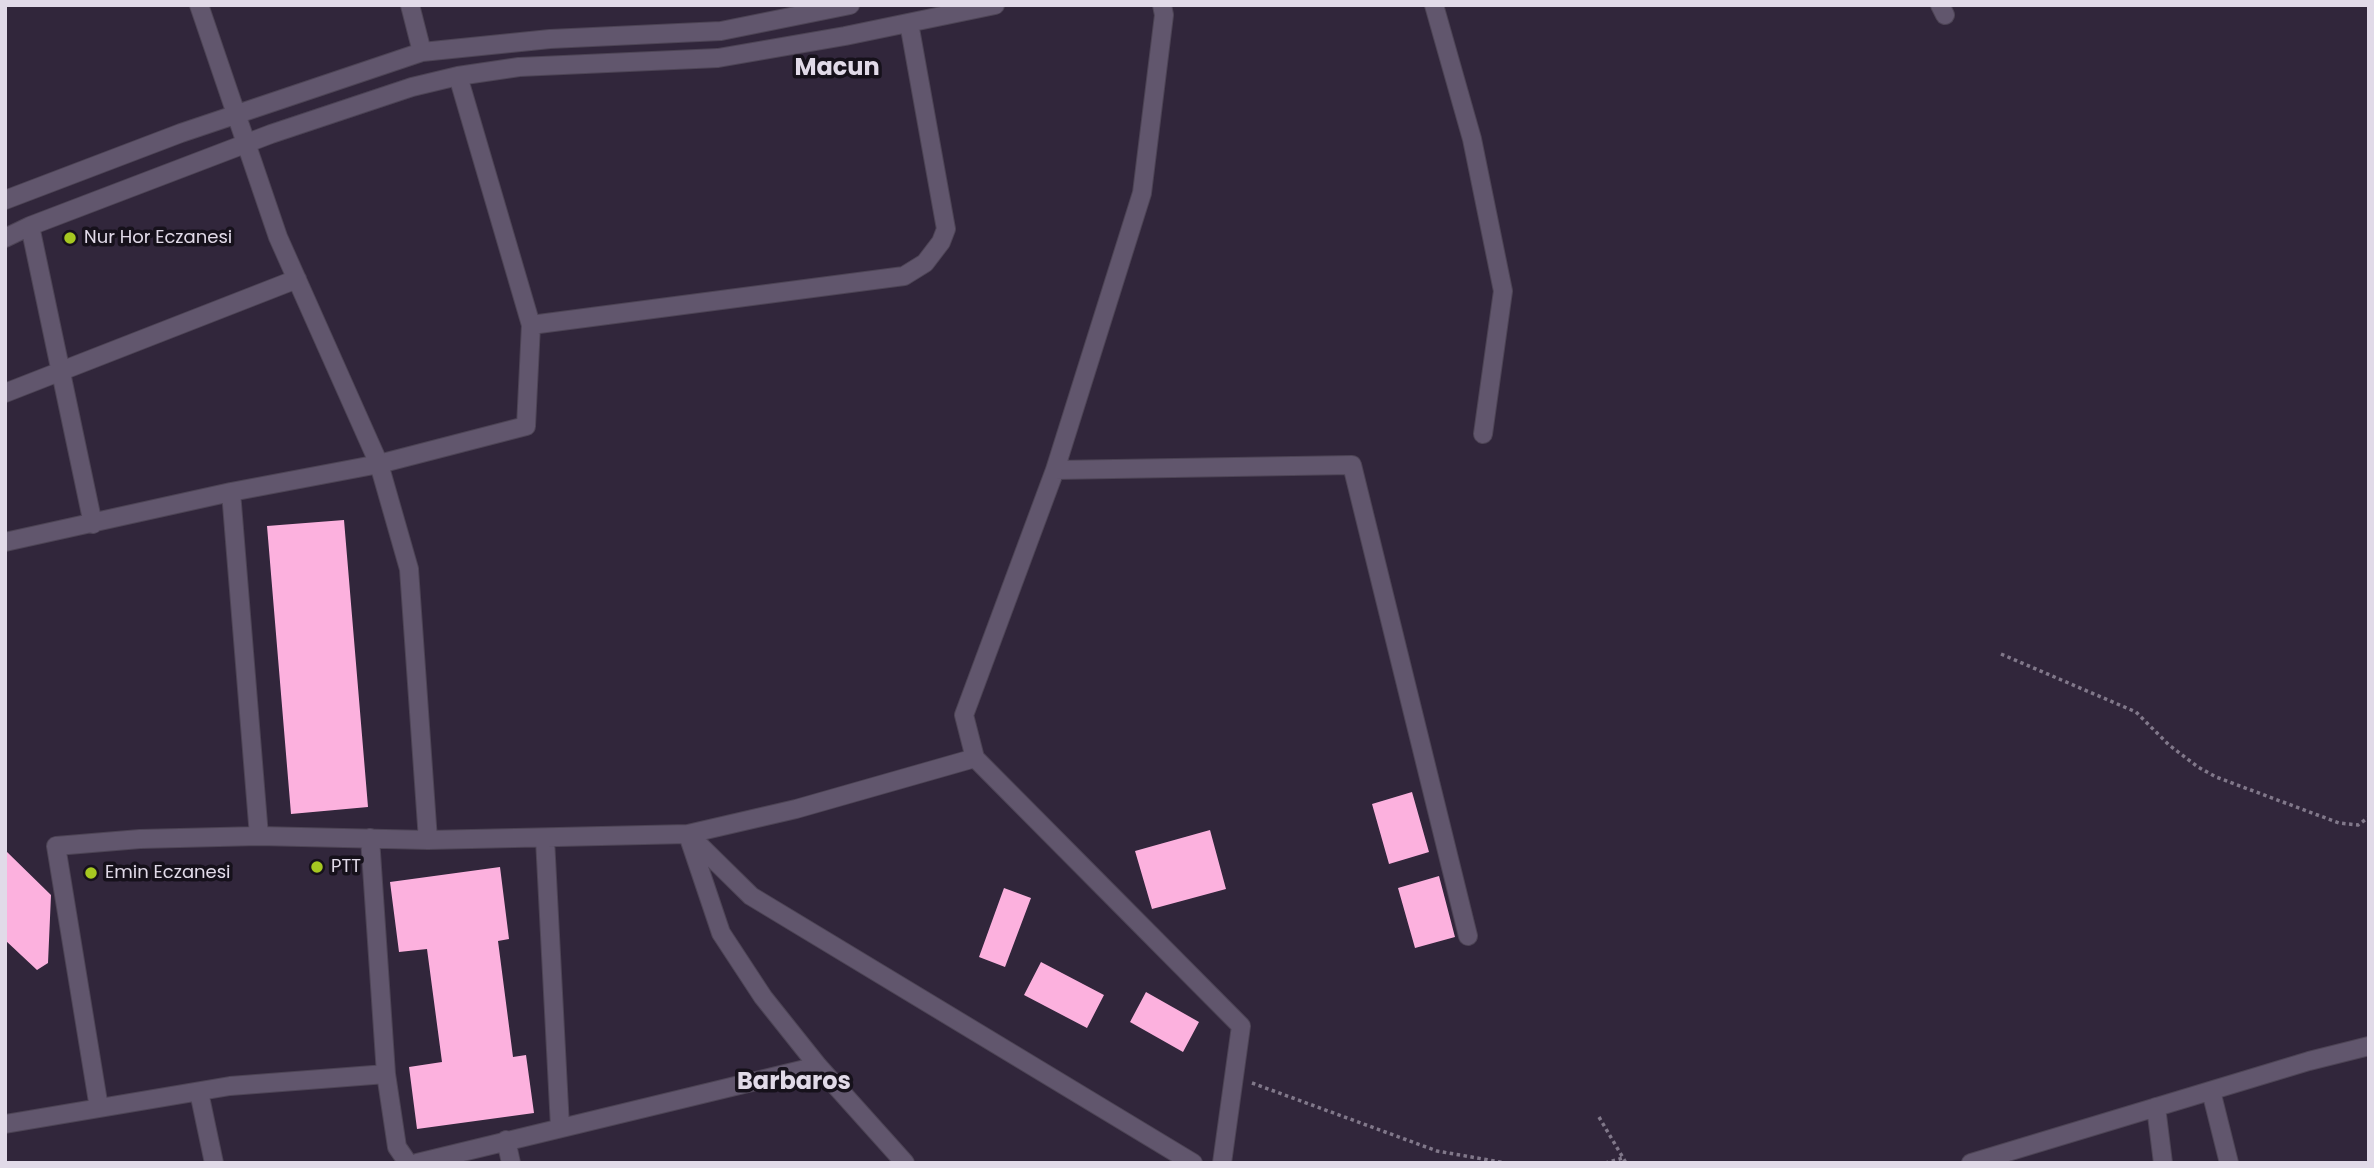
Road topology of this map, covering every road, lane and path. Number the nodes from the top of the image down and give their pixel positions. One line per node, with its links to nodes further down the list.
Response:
1 (199, 5): 11 (street)
2 (411, 5): 9 (street)
3 (850, 5): 7 (street)
4 (995, 5): 8 (street)
5 (1162, 5): 22 (street)
6 (1434, 5): 20 (street)
7 (827, 8): 9 (street)
8 (909, 23): 10 (street); 17 (street)
9 (422, 52): 11 (street)
10 (458, 76): 12 (street); 17 (street)
11 (237, 114): 12 (street); 13 (street)
12 (247, 144): 14 (street); 16 (street)
13 (5, 200)
14 (30, 226): 15 (street); 18 (street)
15 (5, 238)
16 (297, 279): 18 (street); 21 (street)
17 (531, 325): 21 (street)
18 (61, 372): 19 (street); 24 (street)
19 (5, 393)
20 (1483, 435)
21 (379, 464): 23 (street); 33 (street)
22 (1055, 470): 27 (street); 34 (street)
23 (231, 492): 24 (street); 30 (street)
24 (93, 524): 25 (street)
25 (5, 542)
26 (2001, 654): 28 (path)
27 (975, 758): 29 (street); 38 (street)
28 (2369, 817)
29 (688, 834): 32 (street); 36 (street); 53 (street)
30 (259, 836): 31 (street); 42 (street)
31 (370, 838): 33 (street); 37 (street)
32 (545, 839): 33 (street); 45 (street)
33 (428, 840)
34 (1468, 936)
35 (2369, 1046): 39 (street)
36 (818, 1066): 45 (street); 52 (street)
37 (386, 1074): 40 (street); 49 (street)
38 (1234, 1076): 54 (street); 55 (path)
39 (2211, 1091): 41 (street); 59 (street)
40 (199, 1092): 42 (street); 48 (street)
41 (2156, 1107): 57 (street); 58 (street)
42 (99, 1108): 44 (street)
43 (1599, 1116): 47 (path)
44 (5, 1124)
45 (560, 1127): 46 (street)
46 (506, 1140): 50 (street); 51 (street)
47 (1625, 1161): 56 (path)
48 (214, 1163)
49 (408, 1163)
50 (417, 1163)
51 (511, 1163)
52 (905, 1163)
53 (1193, 1163)
54 (1222, 1163)
55 (1506, 1163)
56 (1605, 1163)
57 (1971, 1163)
58 (2163, 1163)
59 (2229, 1163)

